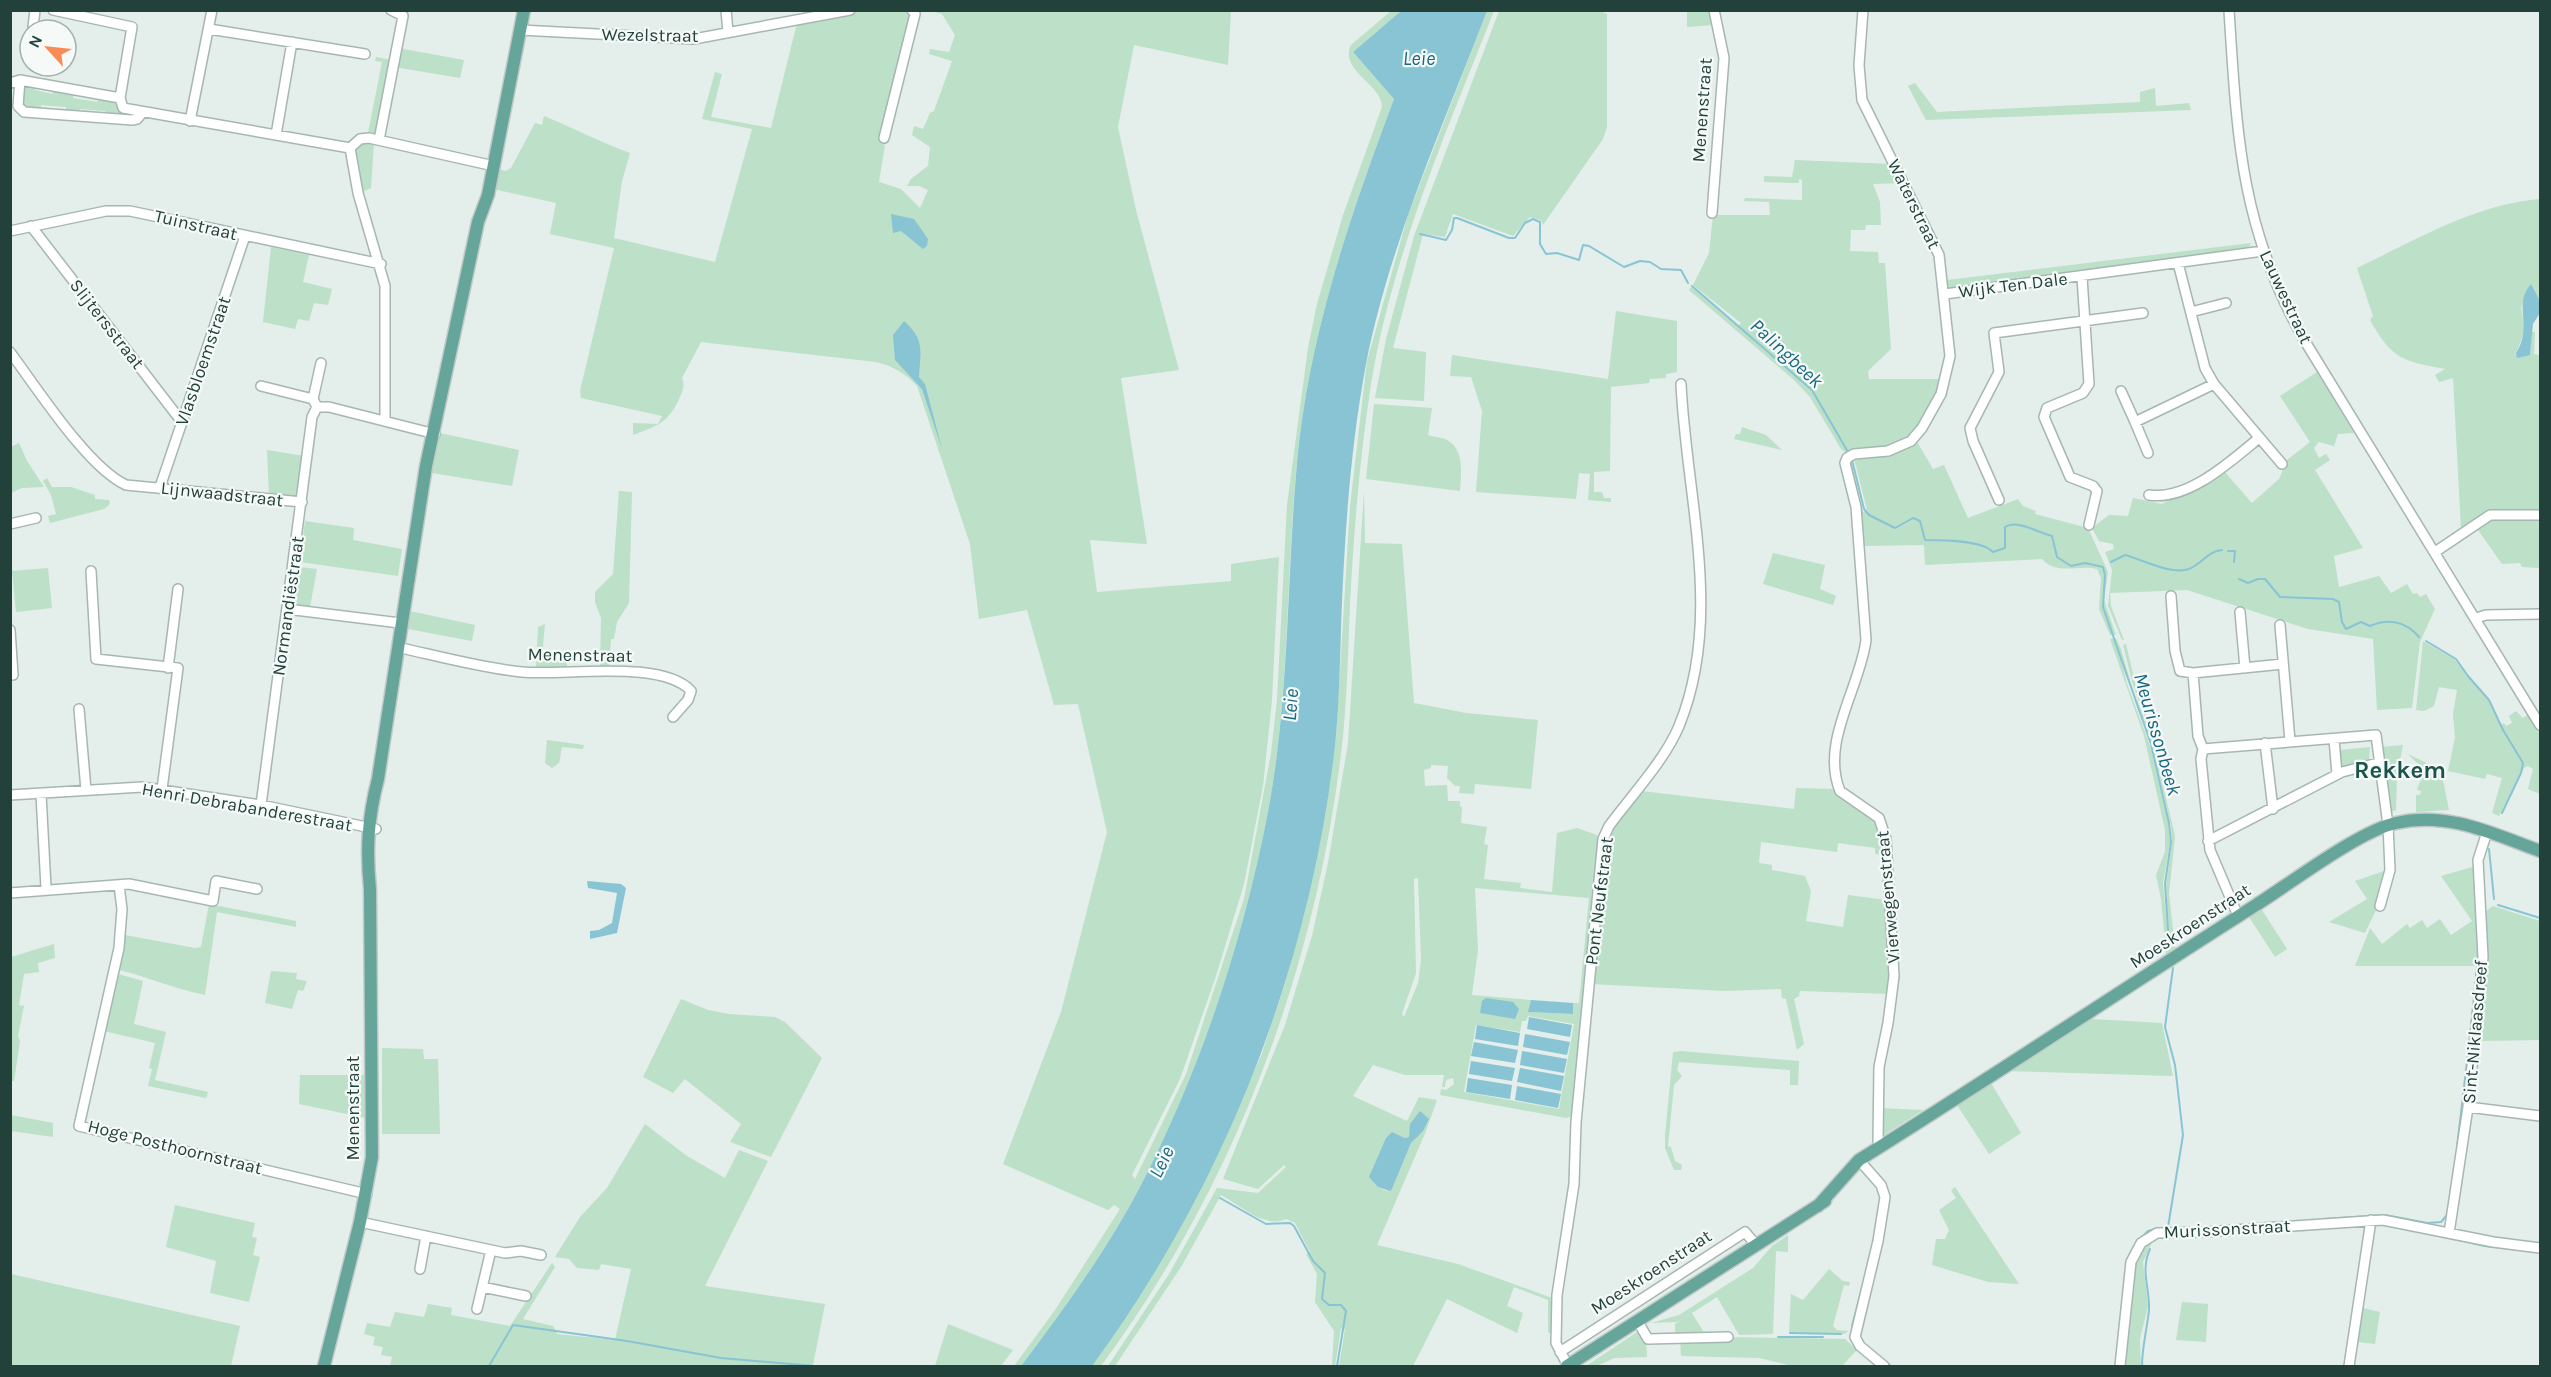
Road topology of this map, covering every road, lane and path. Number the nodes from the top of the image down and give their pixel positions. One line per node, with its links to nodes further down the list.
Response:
1 (53, 10): 17 (street)
2 (212, 10): 11 (street)
3 (391, 10): 22 (street)
4 (524, 10): 12 (main road, Menenstraat)
5 (726, 10): 13 (street)
6 (850, 10): 13 (street, Wezelstraat)
7 (912, 10): 21 (street)
8 (1714, 10): 25 (street, Menenstraat)
9 (1863, 10): 33 (street, Waterstraat)
10 (2229, 10): 29 (street, Lauwestraat)
11 (209, 29): 14 (street); 19 (street)
12 (520, 30): 13 (street, Wezelstraat); 24 (main road, Menenstraat)
13 (728, 32)
14 (292, 42): 15 (street); 20 (street)
15 (365, 54)
16 (15, 81): 17 (street); 18 (street)
17 (120, 98): 18 (street)
18 (143, 112): 19 (street)
19 (190, 121): 20 (street)
20 (276, 135): 23 (street)
21 (884, 138)
22 (379, 140): 23 (street); 24 (street)
23 (350, 148): 31 (street)
24 (490, 165): 48 (main road, Menenstraat)
25 (1712, 213)
26 (31, 226): 27 (street, Tuinstraat); 28 (street, Tuinstraat); 46 (street, Slijtersstraat)
27 (10, 231)
28 (245, 236): 31 (street, Tuinstraat); 46 (street, Vlasbloemstraat)
29 (2263, 251): 30 (street, Wijk Ten Dale); 61 (street, Lauwestraat)
30 (2178, 263): 32 (street, Wijk Ten Dale); 35 (street)
31 (381, 264): 45 (street)
32 (2082, 277): 33 (street, Wijk Ten Dale); 37 (street, Wijk Ten Dale)
33 (1945, 294): 51 (street, Waterstraat)
34 (2226, 303): 35 (street)
35 (2191, 312): 41 (street)
36 (2143, 313): 37 (street)
37 (2084, 321): 55 (street); 60 (street, Wijk Ten Dale)
38 (10, 352): 53 (street, Lijnwaadstraat)
39 (321, 363): 44 (street, Normandiëstraat)
40 (1681, 384): 123 (street, Pont Neufstraat)
41 (2214, 384): 47 (street); 49 (street)
42 (261, 386): 44 (street)
43 (2121, 391): 47 (street)
44 (315, 403): 45 (street); 56 (street, Normandiëstraat)
45 (385, 420): 48 (street)
46 (182, 422): 53 (street, Vlasbloemstraat)
47 (2135, 423): 50 (street)
48 (432, 433): 69 (main road, Menenstraat)
49 (2259, 438): 52 (street); 54 (street)
50 (2148, 453)
51 (1850, 456): 106 (street, Vierwegenstraat)
52 (2282, 464)
53 (160, 487): 56 (street, Lijnwaadstraat)
54 (2150, 495)
55 (1999, 500)
56 (302, 502): 65 (street, Normandiëstraat)
57 (2541, 515): 61 (street)
58 (36, 518): 59 (street)
59 (10, 524)
60 (2089, 525)
61 (2436, 552): 68 (street, Lauwestraat)
62 (91, 571): 74 (street)
63 (177, 588): 74 (street)
64 (2171, 596): 76 (street)
65 (287, 609): 69 (street); 91 (street, Normandiëstraat)
66 (2240, 612): 75 (street)
67 (2541, 614): 68 (street)
68 (2476, 618): 80 (street, Lauwestraat)
69 (400, 623): 72 (main road, Menenstraat)
70 (2280, 625): 73 (street)
71 (10, 630): 77 (street)
72 (397, 647): 79 (street, Menenstraat); 94 (main road, Menenstraat)
73 (2283, 664): 75 (street); 82 (street)
74 (168, 668): 87 (street)
75 (2245, 668): 76 (street)
76 (2193, 673): 84 (street)
77 (13, 675)
78 (79, 709): 88 (street)
79 (673, 717)
80 (2541, 725)
81 (2334, 739): 82 (street); 85 (street); 86 (street)
82 (2290, 741): 83 (street)
83 (2265, 743): 84 (street); 92 (street)
84 (2203, 749): 96 (street)
85 (2378, 763): 86 (street); 93 (street)
86 (2337, 774): 92 (street)
87 (162, 789): 88 (street, Henri Debrabanderestraat); 91 (street, Henri Debrabanderestraat)
88 (86, 790): 89 (street, Henri Debrabanderestraat)
89 (41, 794): 90 (street, Henri Debrabanderestraat); 99 (street)
90 (10, 795)
91 (261, 806): 94 (street, Henri Debrabanderestraat)
92 (2273, 809): 96 (street)
93 (2388, 823): 95 (main road, Moeskroenstraat); 102 (street); 103 (main road, Moeskroenstraat)
94 (372, 828): 108 (main road, Menenstraat)
95 (2487, 832): 97 (main road, Moeskroenstraat); 104 (street, Sint-Niklaasdreef)
96 (2208, 841): 103 (street)
97 (2541, 851)
98 (119, 885): 99 (street); 100 (street); 108 (street, Hoge Posthoornstraat)
99 (46, 888): 101 (street)
100 (257, 889)
101 (10, 892)
102 (2380, 906)
103 (2238, 916): 106 (main road, Moeskroenstraat)
104 (2468, 1107): 105 (street); 111 (street, Sint-Niklaasdreef)
105 (2541, 1116)
106 (1881, 1146): 107 (main road, Moeskroenstraat)
107 (1860, 1163): 113 (main road, Moeskroenstraat); 126 (street)
108 (367, 1194): 110 (main road, Menenstraat)
109 (2371, 1220): 111 (street, Murissonstraat); 127 (street, Murissonstraat); 128 (street)
110 (360, 1222): 112 (street); 124 (main road, Menenstraat)
111 (2449, 1233): 114 (street, Murissonstraat)
112 (426, 1236): 115 (street); 117 (street)
113 (1757, 1246): 121 (main road, Moeskroenstraat); 123 (street, Moeskroenstraat)
114 (2541, 1248)
115 (491, 1250): 116 (street); 118 (street)
116 (541, 1255)
117 (420, 1269)
118 (482, 1287): 119 (street); 120 (street)
119 (526, 1296)
120 (477, 1309)
121 (1638, 1322): 122 (street); 125 (main road, Moeskroenstraat)
122 (1728, 1337)
123 (1560, 1352): 125 (street, Pont Neufstraat)
124 (324, 1366)
125 (1569, 1366)
126 (1884, 1366)
127 (2120, 1366)
128 (2349, 1366)

